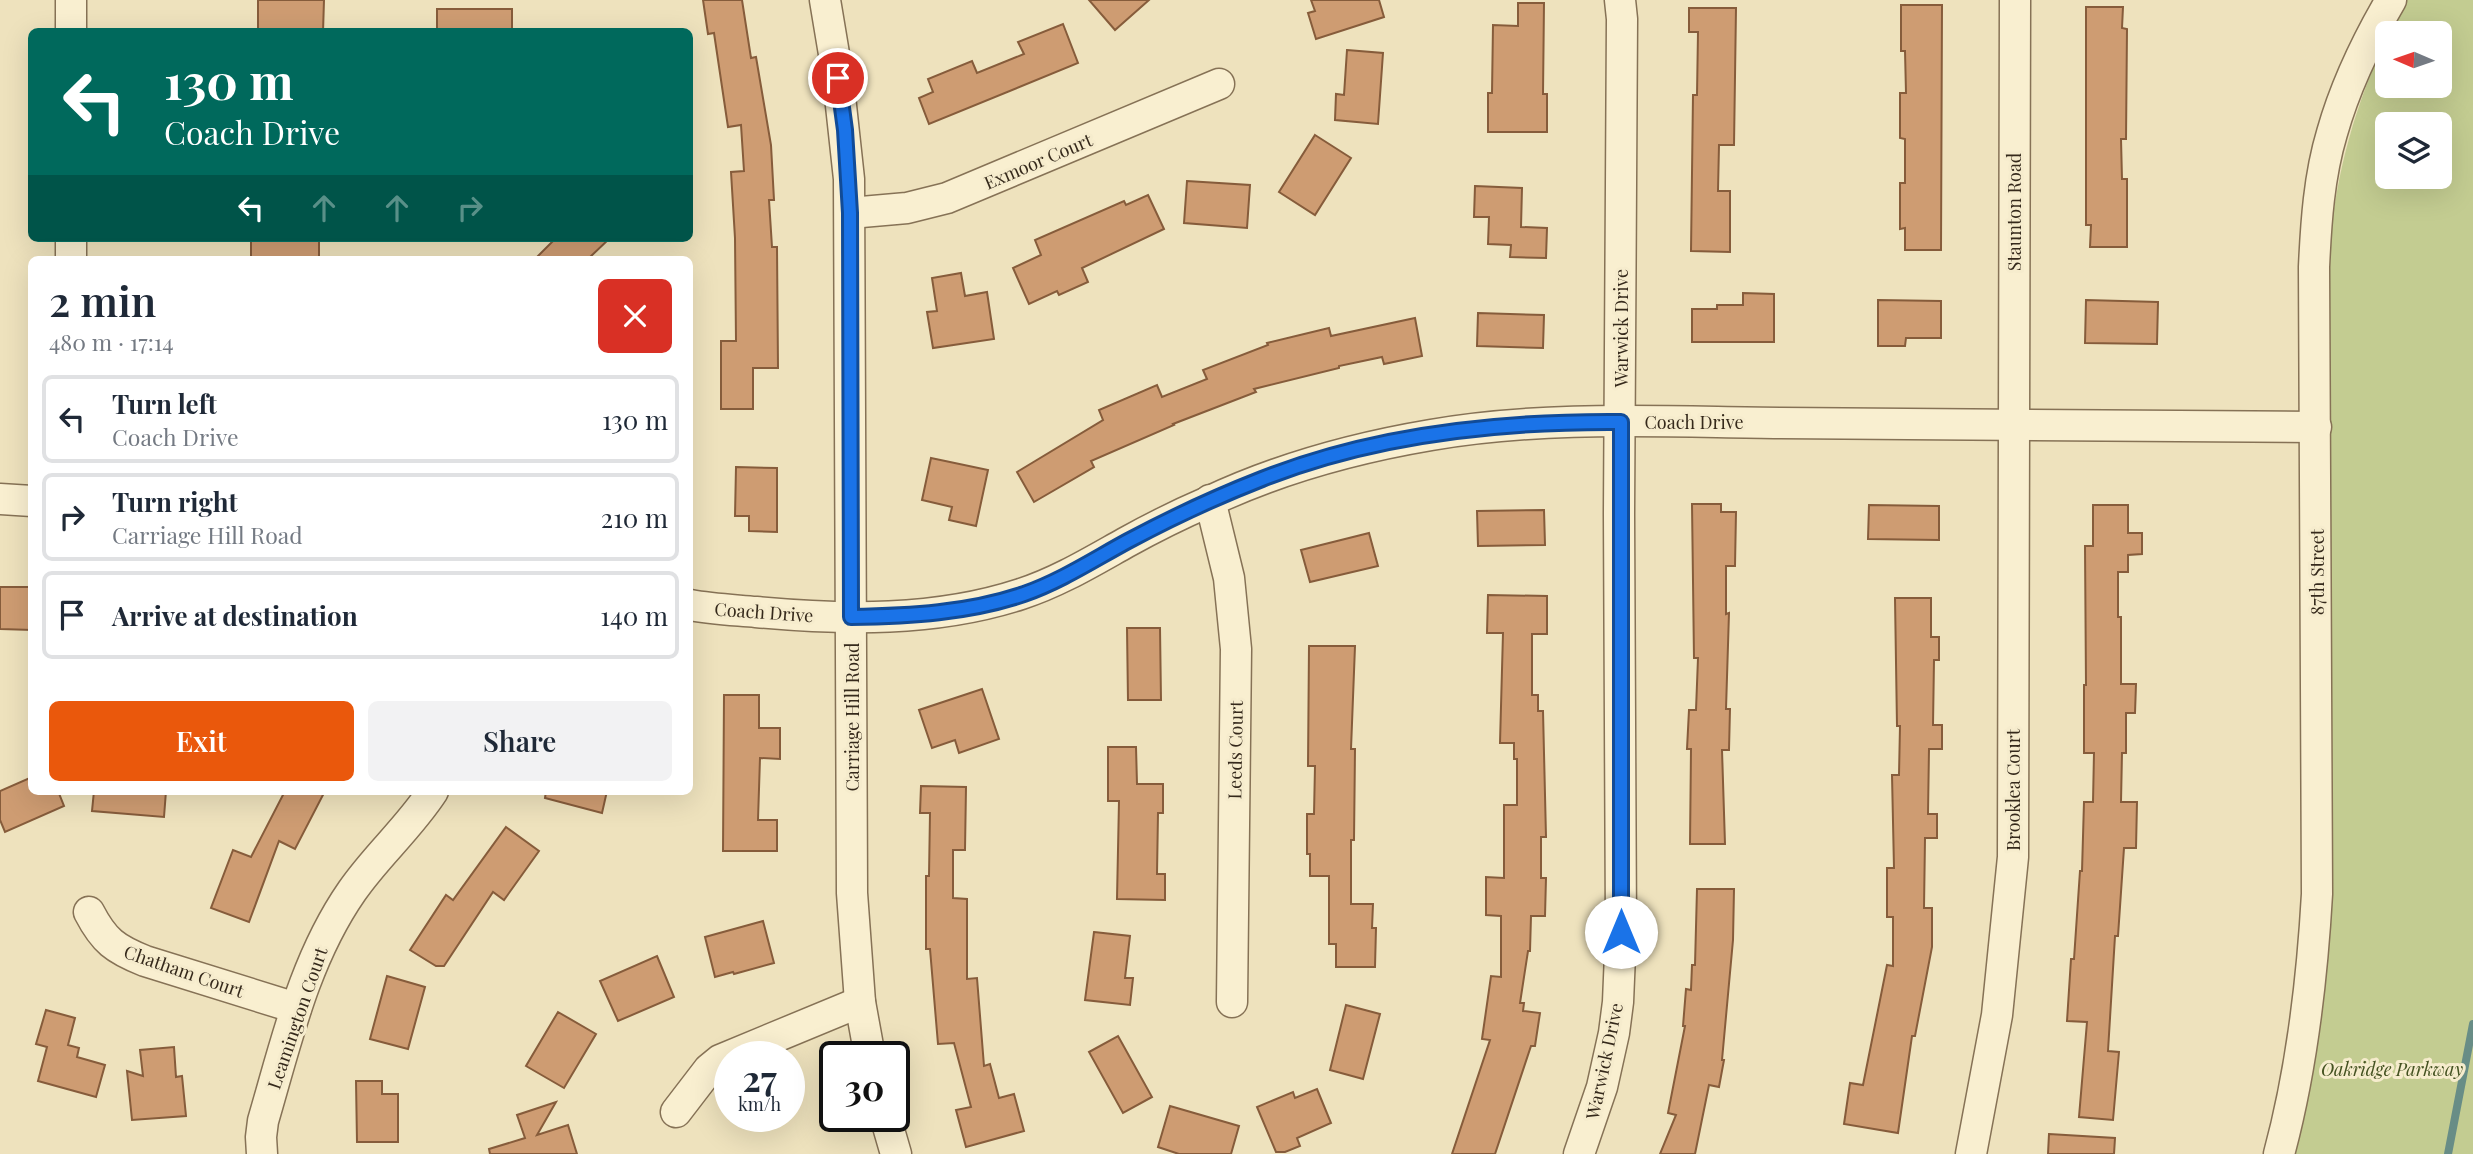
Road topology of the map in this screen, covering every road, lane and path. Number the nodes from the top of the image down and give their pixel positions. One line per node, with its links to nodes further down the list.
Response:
1 (71, 0): 6 (street)
2 (825, 0): 8 (street, Carriage Hill Road)
3 (1620, 0): 9 (street, Warwick Drive)
4 (2015, 0): 10 (street, Staunton Road)
5 (2391, 0): 11 (street, 87th Street)
6 (71, 28)
7 (1219, 84): 8 (street, Exmoor Court)
8 (850, 213): 16 (street, Carriage Hill Road)
9 (1621, 422): 10 (street, Coach Drive); 13 (street, Coach Drive); 27 (street, Warwick Drive)
10 (2013, 423): 11 (street, Coach Drive); 28 (street, Brooklea Court)
11 (2316, 427): 29 (street, 87th Street)
12 (0, 499): 14 (street)
13 (1210, 500): 16 (street, Coach Drive); 20 (street, Leeds Court)
14 (28, 501)
15 (693, 605): 16 (street, Coach Drive)
16 (851, 617): 19 (street, Carriage Hill Road)
17 (430, 795): 21 (street, Leamington Court)
18 (89, 912): 21 (street, Chatham Court)
19 (860, 1002): 22 (street, Carriage Hill Road); 23 (street)
20 (1232, 1002)
21 (296, 1008): 25 (street, Leamington Court)
22 (867, 1041)
23 (676, 1112)
24 (890, 1132): 26 (street)
25 (262, 1154)
26 (896, 1154)
27 (1579, 1154)
28 (1971, 1154)
29 (2279, 1154)

